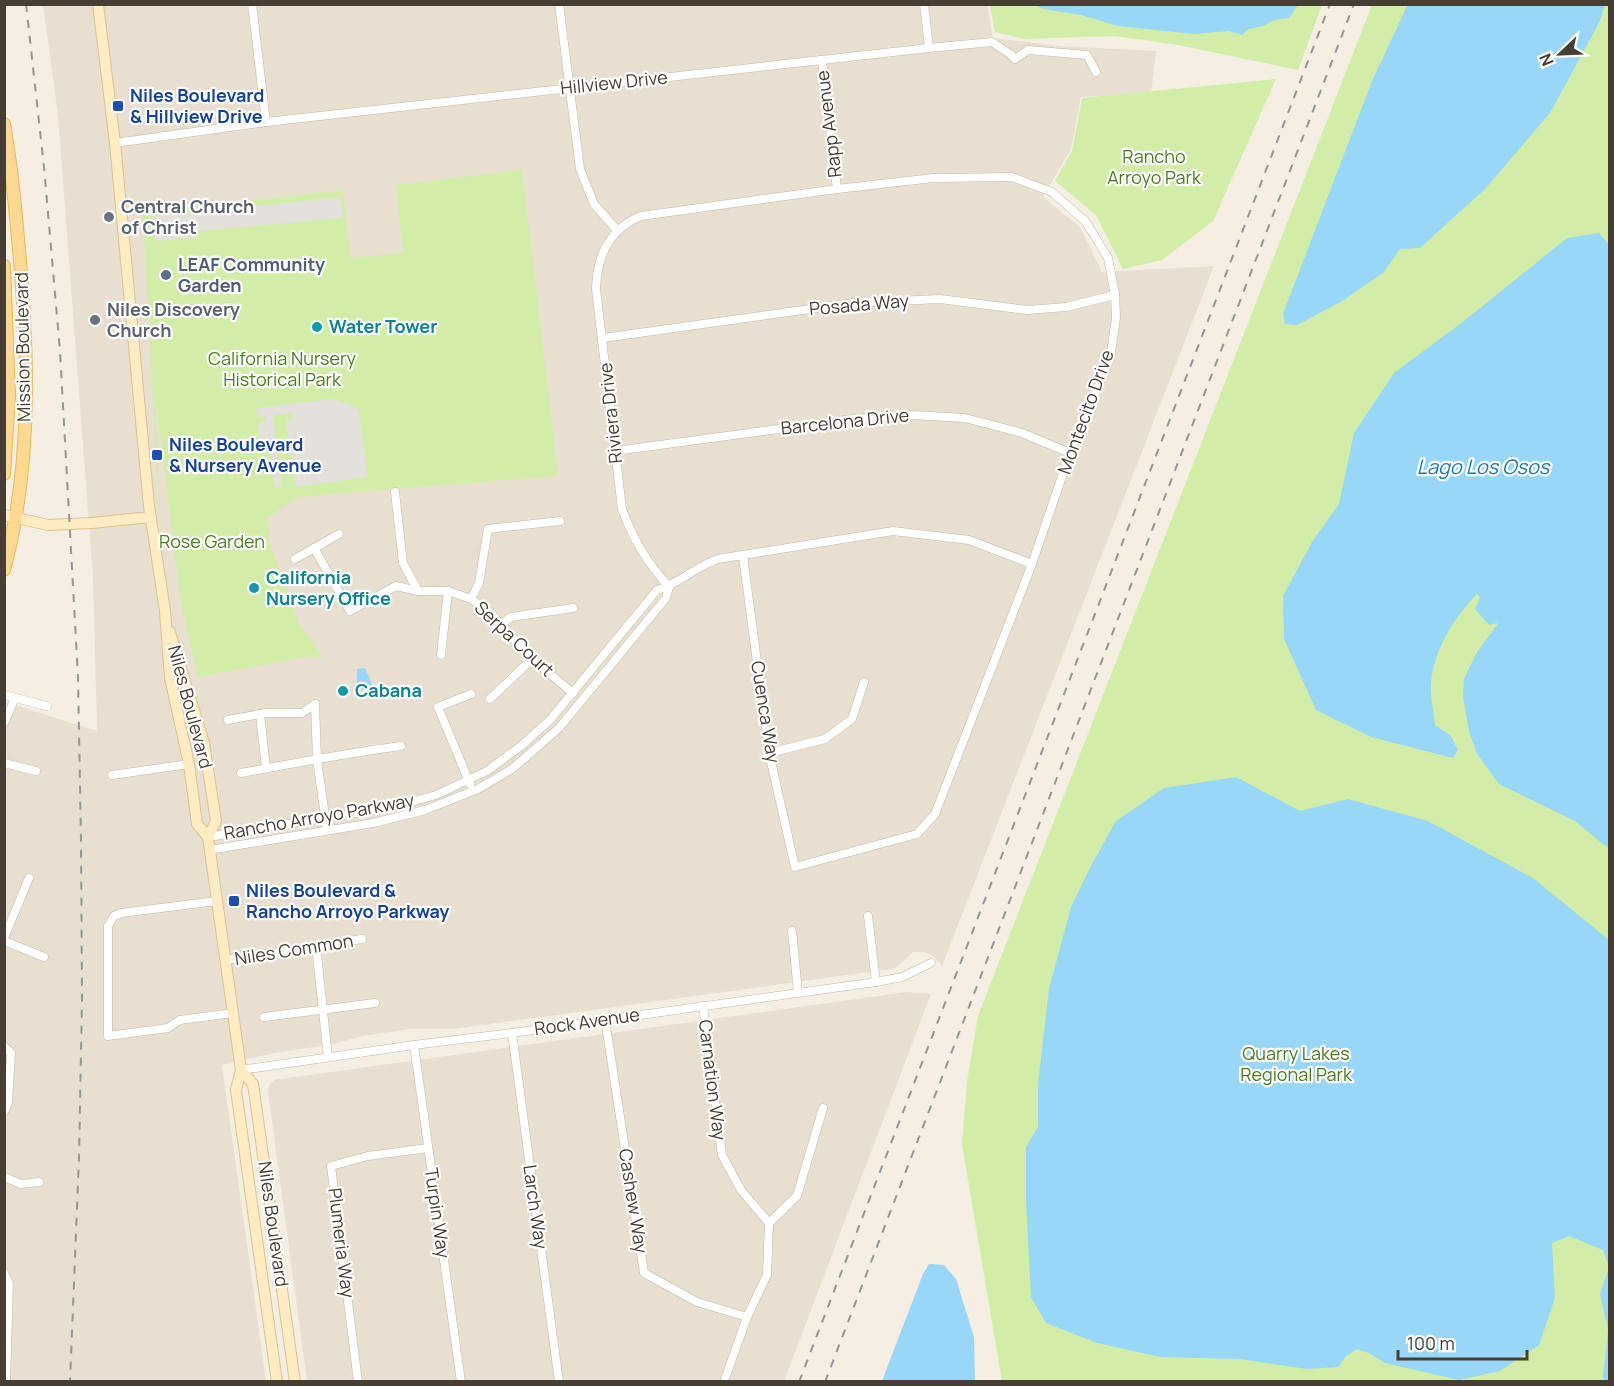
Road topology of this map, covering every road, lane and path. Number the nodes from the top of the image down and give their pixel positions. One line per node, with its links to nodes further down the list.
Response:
1 (98, 4): 11 (main road, Niles Boulevard)
2 (252, 4): 9 (street)
3 (559, 4): 8 (street)
4 (924, 4): 5 (street)
5 (928, 48): 6 (street, Hillview Drive); 7 (street, Hillview Drive)
6 (822, 60): 8 (street, Hillview Drive); 12 (street, Rapp Avenue)
7 (1096, 72)
8 (571, 88): 9 (street, Hillview Drive); 13 (street)
9 (266, 122): 11 (street, Hillview Drive)
10 (4, 124): 15 (main road, Mission Boulevard)
11 (115, 143): 23 (main road, Niles Boulevard)
12 (837, 189): 13 (street, Montecito Drive); 16 (street, Montecito Drive)
13 (617, 230): 17 (street, Riviera Drive)
14 (5, 275): 15 (street); 20 (main road, Mission Boulevard)
15 (22, 279): 22 (main road, Mission Boulevard)
16 (1115, 296): 17 (street, Posada Way); 19 (street, Montecito Drive)
17 (603, 338): 18 (street, Riviera Drive)
18 (615, 451): 19 (street, Barcelona Drive); 31 (street, Riviera Drive)
19 (1070, 453): 29 (street, Montecito Drive)
20 (4, 474)
21 (395, 492): 32 (street)
22 (10, 516): 23 (main road); 30 (main road, Mission Boulevard)
23 (150, 517): 36 (main road, Niles Boulevard)
24 (560, 521): 34 (street)
25 (339, 534): 26 (street)
26 (314, 548): 28 (street); 32 (street, Serpa Court)
27 (743, 556): 29 (street, Rancho Arroyo Parkway); 31 (street, Rancho Arroyo Parkway); 51 (street, Cuenca Way)
28 (295, 559)
29 (1032, 564): 65 (street, Montecito Drive)
30 (4, 570)
31 (669, 587): 41 (street, Rancho Arroyo Parkway); 60 (street, Rancho Arroyo Parkway)
32 (418, 591): 33 (street, Serpa Court)
33 (448, 591): 34 (street, Serpa Court); 38 (street)
34 (471, 599): 37 (street, Serpa Court)
35 (573, 608): 37 (street)
36 (165, 611): 54 (main road, Niles Boulevard); 63 (main road, Niles Boulevard)
37 (502, 624): 39 (street, Serpa Court)
38 (441, 655)
39 (532, 659): 41 (street, Serpa Court); 45 (street)
40 (864, 682): 51 (street)
41 (573, 693): 59 (street, Rancho Arroyo Parkway)
42 (471, 694): 59 (street)
43 (4, 695): 44 (street)
44 (15, 698): 46 (street); 49 (street)
45 (490, 699)
46 (47, 706)
47 (260, 714): 48 (street); 52 (street); 55 (street)
48 (228, 720)
49 (4, 723)
50 (401, 746): 52 (street)
51 (770, 753): 65 (street, Cuenca Way)
52 (317, 760): 55 (street); 61 (street)
53 (4, 763): 56 (street)
54 (189, 764): 58 (street); 63 (main road, Niles Boulevard)
55 (266, 768): 57 (street)
56 (36, 771)
57 (241, 773)
58 (112, 775)
59 (469, 781): 60 (street); 61 (street, Rancho Arroyo Parkway)
60 (473, 791): 62 (street, Rancho Arroyo Parkway)
61 (325, 818): 62 (street); 63 (street, Rancho Arroyo Parkway)
62 (327, 830): 64 (street, Rancho Arroyo Parkway)
63 (208, 837): 64 (main road, Niles Boulevard)
64 (210, 850): 67 (main road, Niles Boulevard)
65 (795, 867)
66 (29, 878): 70 (street)
67 (217, 901): 74 (main road, Niles Boulevard); 81 (street)
68 (868, 916): 76 (street)
69 (792, 931): 77 (street)
70 (4, 939): 73 (street)
71 (362, 939): 72 (street, Niles Common)
72 (316, 946): 74 (street, Niles Common); 80 (street)
73 (44, 957)
74 (226, 960): 81 (main road, Niles Boulevard)
75 (931, 963): 76 (street, Rock Avenue)
76 (876, 982): 77 (street, Rock Avenue)
77 (798, 992): 79 (street, Rock Avenue)
78 (375, 1003): 80 (street)
79 (703, 1006): 83 (street, Rock Avenue); 94 (street, Carnation Way)
80 (323, 1010): 82 (street); 87 (street)
81 (233, 1013): 88 (main road, Niles Boulevard)
82 (264, 1017)
83 (604, 1019): 84 (street, Rock Avenue); 96 (street, Cashew Way)
84 (512, 1033): 85 (street, Rock Avenue); 102 (street, Larch Way)
85 (414, 1045): 87 (street, Rock Avenue); 91 (street, Turpin Way)
86 (4, 1046): 90 (street)
87 (328, 1057): 88 (street, Rock Avenue)
88 (242, 1070): 98 (main road, Niles Boulevard); 99 (main road, Niles Boulevard)
89 (823, 1108): 94 (street)
90 (4, 1112)
91 (428, 1148): 100 (street, Plumeria Way); 101 (street, Turpin Way)
92 (4, 1177): 93 (street)
93 (39, 1182)
94 (769, 1223): 96 (street)
95 (4, 1273): 97 (street)
96 (747, 1317): 103 (street)
97 (6, 1382)
98 (277, 1382)
99 (295, 1382)
100 (358, 1382)
101 (461, 1382)
102 (559, 1382)
103 (723, 1382)

